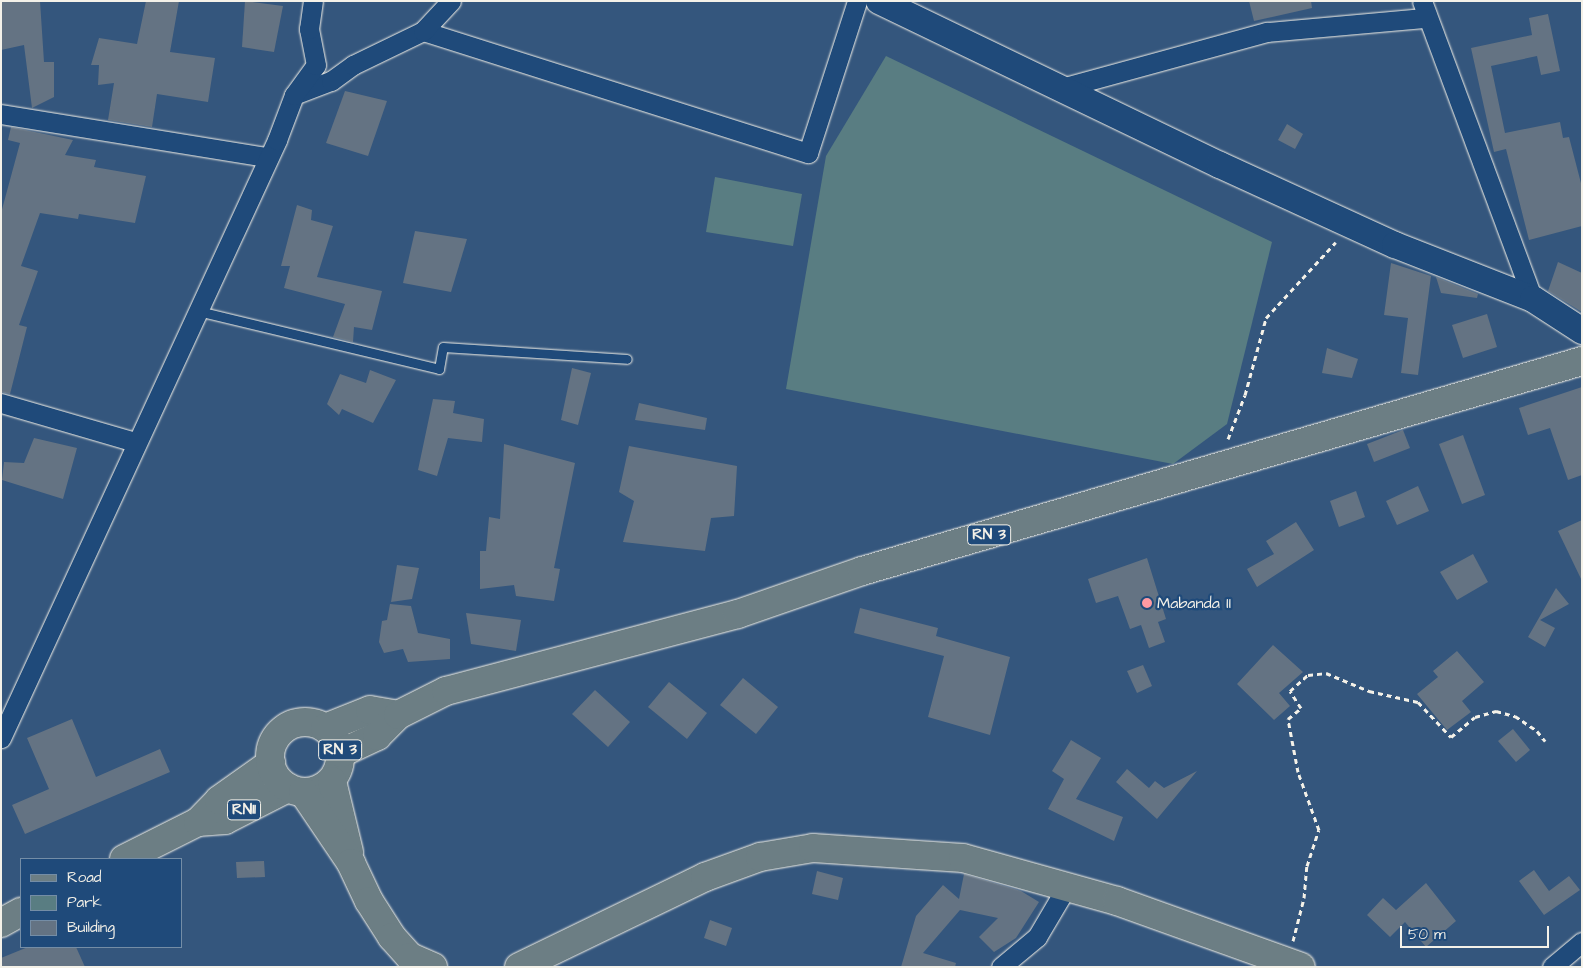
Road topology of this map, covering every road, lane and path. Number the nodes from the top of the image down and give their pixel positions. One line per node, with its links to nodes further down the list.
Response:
1 (313, 1): 8 (street)
2 (451, 1): 6 (street)
3 (857, 1): 6 (street)
4 (879, 1): 7 (main road)
5 (1423, 10): 7 (street); 12 (street)
6 (423, 31): 8 (street)
7 (1058, 89): 11 (main road)
8 (294, 95): 10 (street)
9 (1, 114): 10 (street)
10 (267, 157): 13 (street)
11 (1352, 225): 12 (main road); 19 (path)
12 (1533, 299): 14 (main road)
13 (198, 311): 15 (lane); 18 (street)
14 (1582, 330)
15 (627, 359)
16 (1582, 361): 19 (main road, RN 3)
17 (1, 403): 18 (street)
18 (135, 442): 22 (street)
19 (1219, 468): 20 (main road, RN 3)
20 (398, 715): 21 (main road, RN 3); 24 (main road, RN 3)
21 (325, 728): 24 (main road, RN 3); 25 (main road, RN 3)
22 (1, 738)
23 (1544, 741): 35 (path)
24 (341, 753): 26 (main road, RN 3)
25 (271, 763): 27 (main road, RN 3); 28 (main road, RN11)
26 (332, 781): 27 (main road, RN 3); 30 (main road, RN 3)
27 (295, 790): 28 (main road, RN11); 30 (main road, RN 3)
28 (198, 822): 29 (main road, RN11)
29 (126, 858)
30 (351, 863): 36 (main road, RN 3)
31 (1066, 888): 35 (main road); 37 (main road); 38 (street)
32 (20, 913): 33 (main road)
33 (1, 923)
34 (1582, 942): 39 (street)
35 (1293, 965)
36 (433, 967)
37 (519, 967)
38 (1001, 967)
39 (1552, 967)

